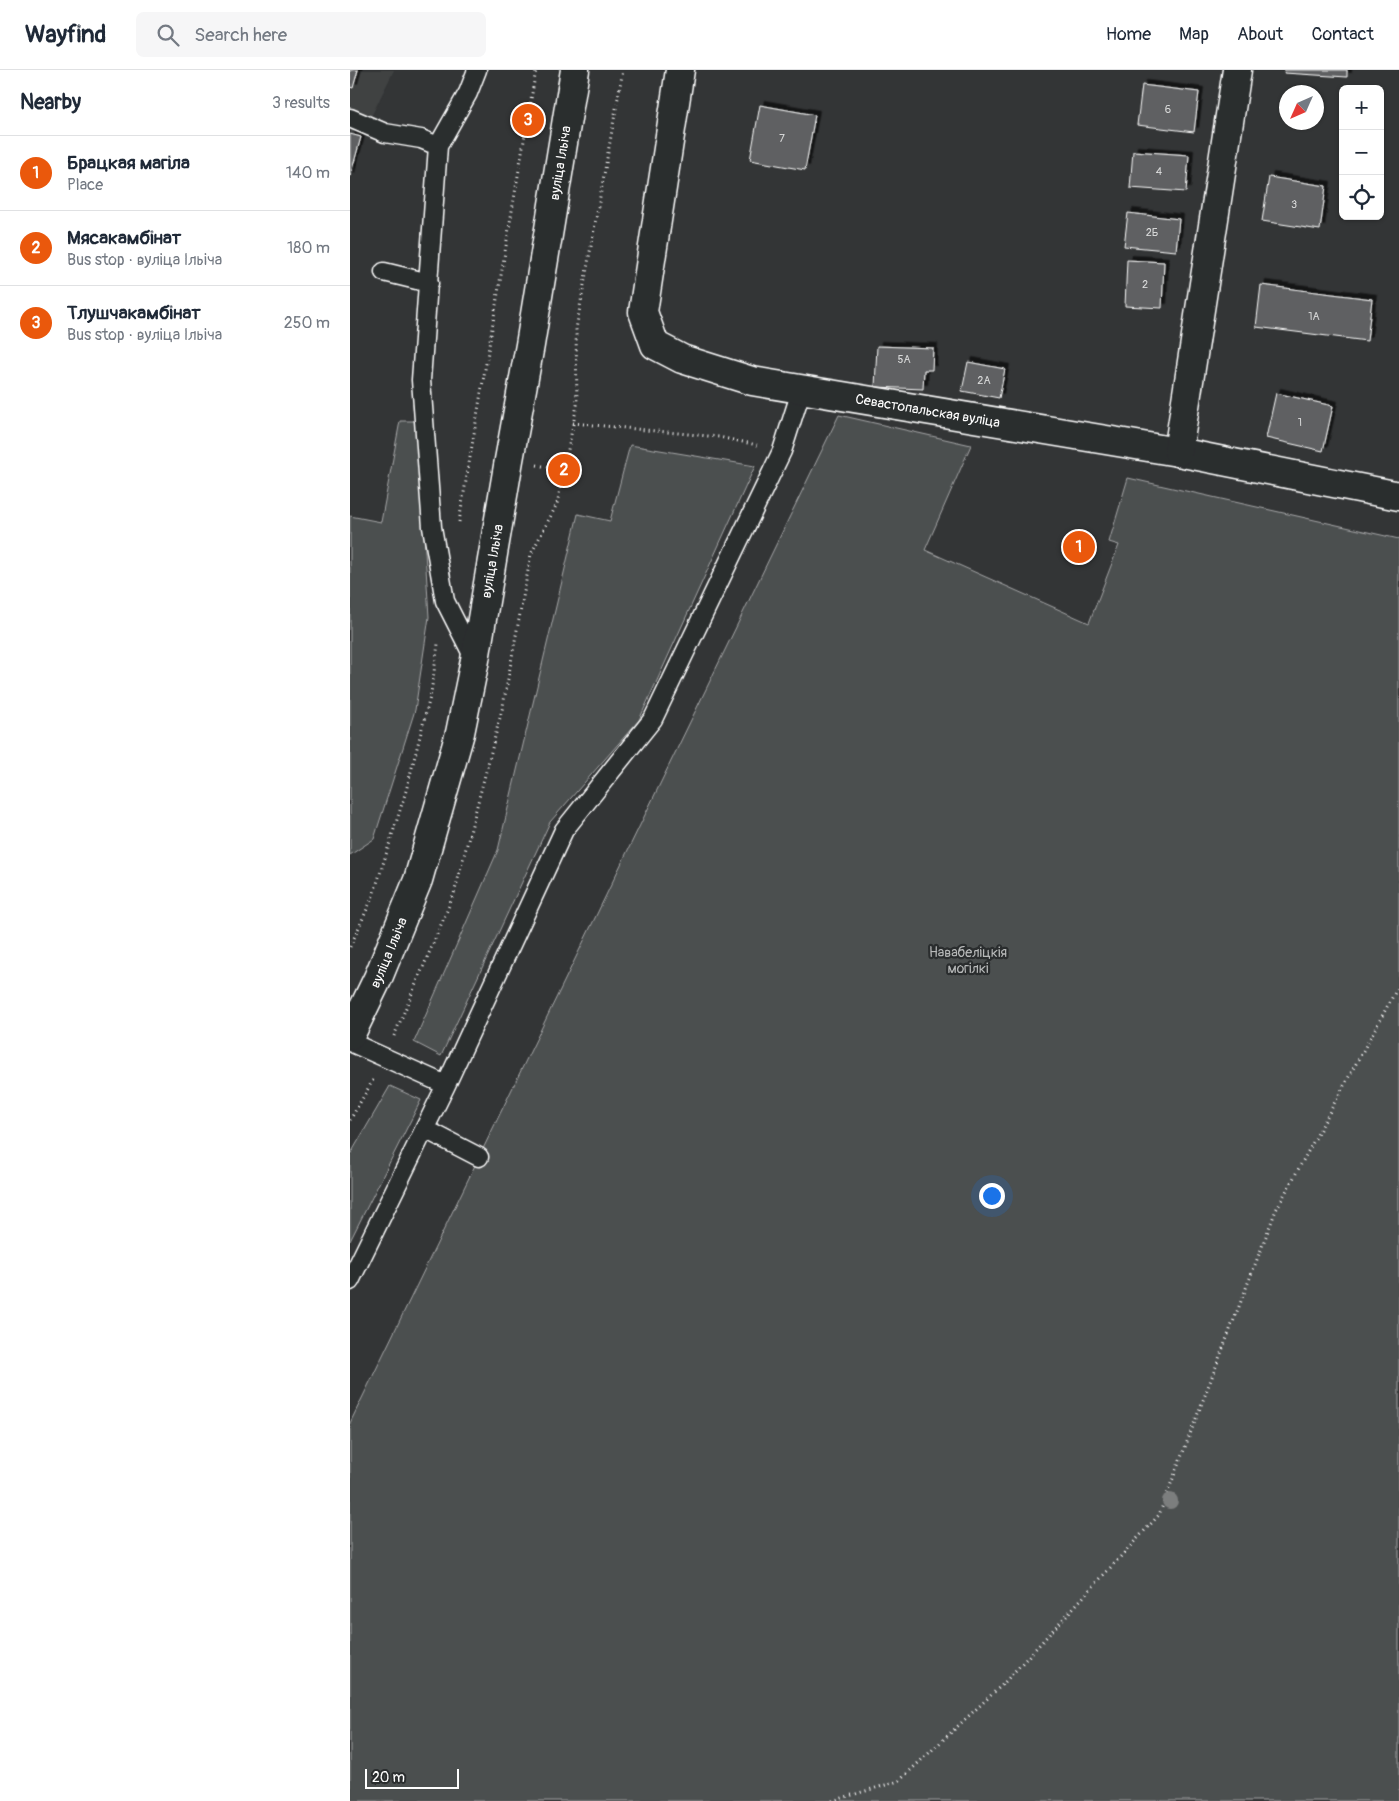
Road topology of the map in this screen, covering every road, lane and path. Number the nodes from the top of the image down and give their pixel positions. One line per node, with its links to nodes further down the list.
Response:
1 (477, 70): 8 (lane)
2 (536, 70): 9 (path)
3 (575, 70): 18 (street, вуліца Ільіча)
4 (623, 70): 13 (path)
5 (680, 70): 12 (street, Севастопальская вуліца)
6 (1237, 70): 15 (street)
7 (350, 118): 8 (lane)
8 (438, 146): 11 (lane)
9 (520, 164)
10 (384, 272): 11 (lane)
11 (428, 283): 18 (lane)
12 (802, 388): 14 (lane); 15 (street, Севастопальская вуліца)
13 (573, 423): 14 (path); 17 (path)
14 (782, 451): 22 (lane)
15 (1178, 452): 16 (street, Севастопальская вуліца)
16 (1399, 496)
17 (557, 504)
18 (475, 660): 20 (street, вуліца Ільіча)
19 (1399, 985): 26 (path)
20 (350, 1036)
21 (350, 1042): 22 (lane)
22 (446, 1085): 23 (lane)
23 (425, 1129): 24 (lane); 25 (lane)
24 (479, 1157)
25 (350, 1281)
26 (832, 1801)

